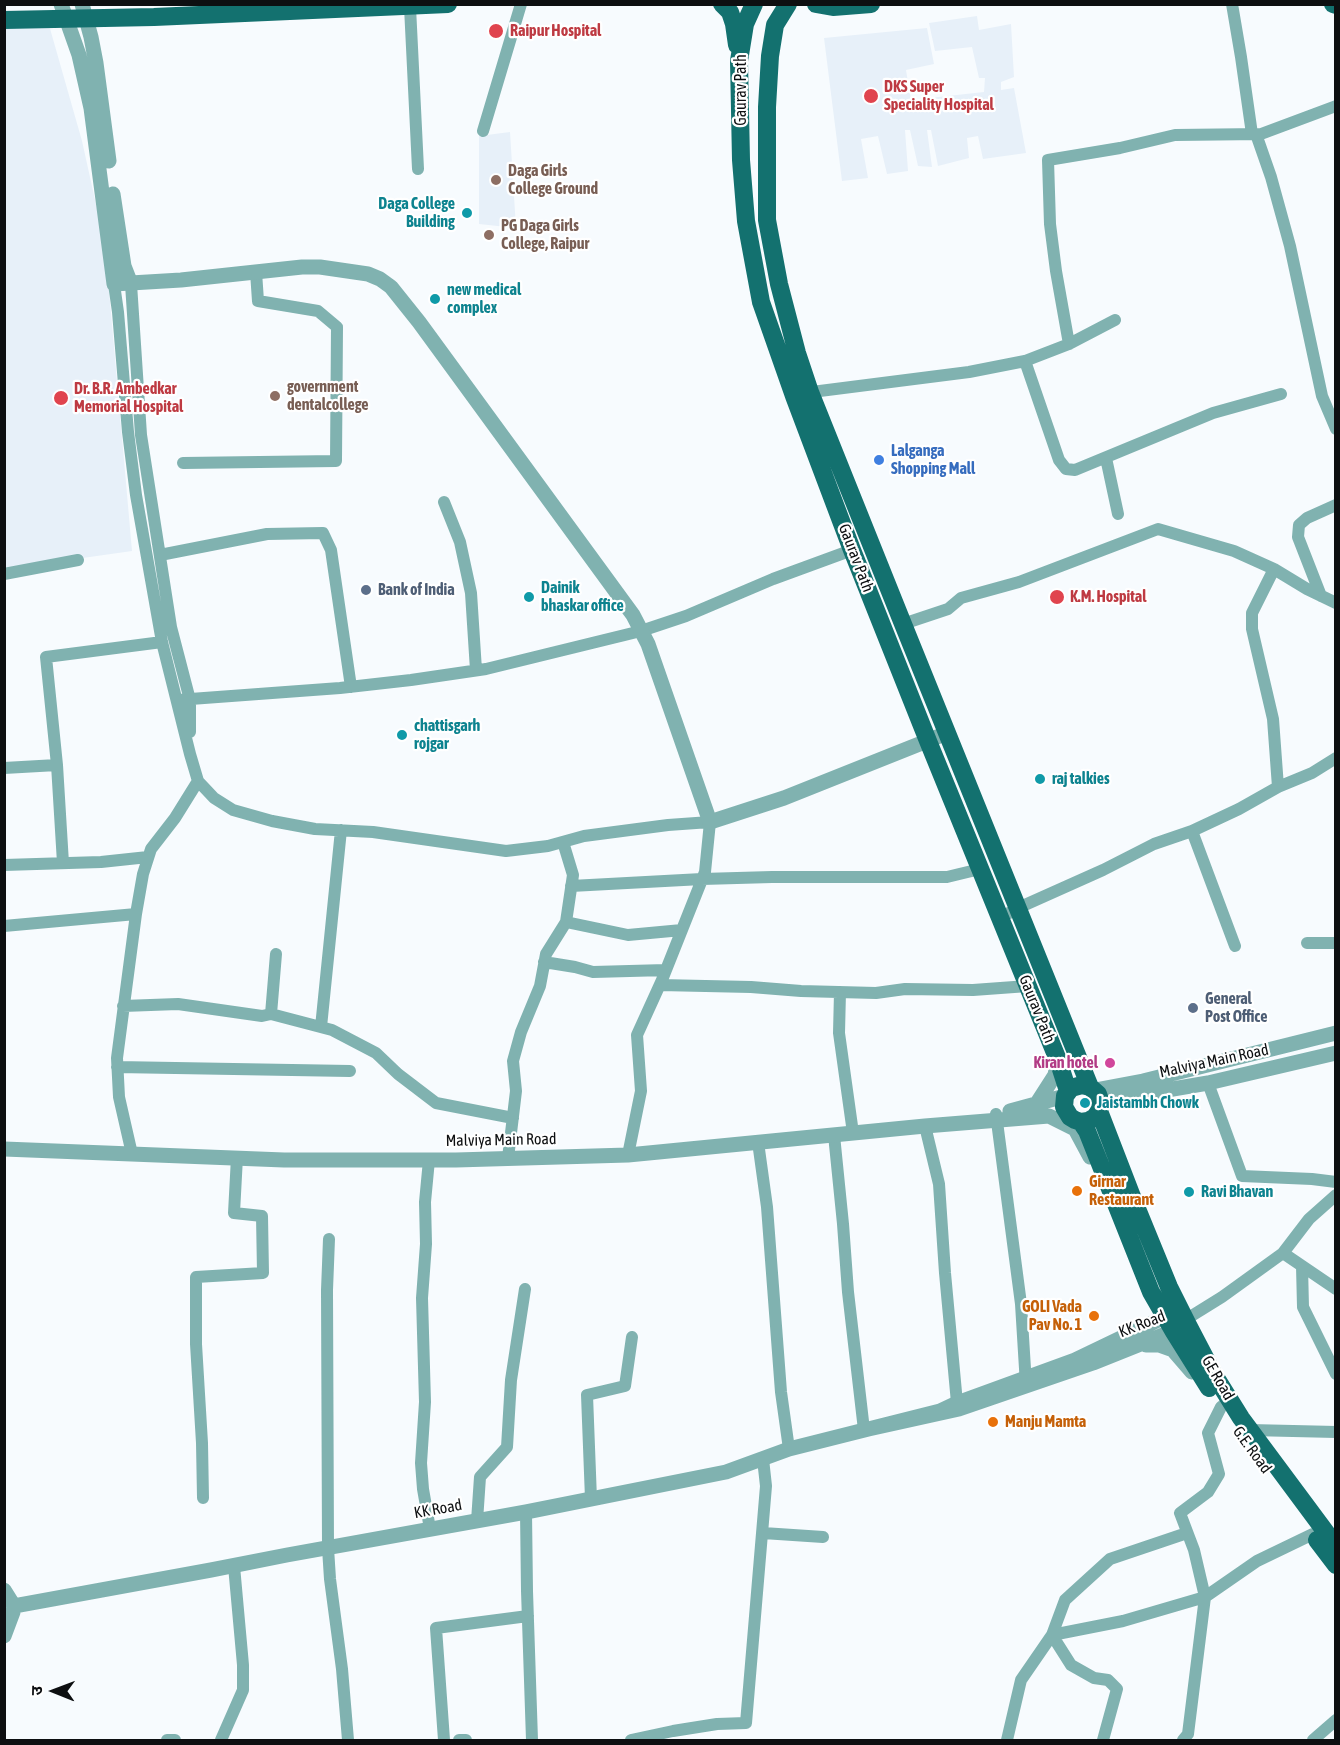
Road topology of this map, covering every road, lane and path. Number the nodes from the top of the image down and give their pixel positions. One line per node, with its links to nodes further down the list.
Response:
1 (447, 4): 9 (main road)
2 (521, 4): 15 (street)
3 (722, 4): 13 (main road)
4 (754, 4): 13 (main road, Gaurav Path)
5 (788, 4): 24 (main road)
6 (816, 4): 7 (main road)
7 (871, 4)
8 (1232, 4): 16 (street)
9 (410, 7): 11 (main road); 17 (street)
10 (63, 11): 11 (main road); 12 (main road); 19 (street)
11 (83, 11): 20 (street)
12 (4, 20)
13 (739, 61): 24 (main road, Gaurav Path)
14 (1335, 106): 16 (street)
15 (483, 131)
16 (1254, 134): 22 (street); 26 (street)
17 (418, 170)
18 (256, 272): 20 (street); 28 (street); 40 (street)
19 (114, 284): 20 (street); 41 (street)
20 (131, 284): 33 (street)
21 (1115, 320): 22 (street)
22 (1070, 344): 23 (street)
23 (1025, 361): 24 (street); 27 (street)
24 (802, 394): 32 (main road, Gaurav Path); 39 (main road)
25 (1281, 394): 27 (street)
26 (1335, 427)
27 (1106, 458): 31 (street)
28 (183, 463)
29 (444, 502): 42 (street)
30 (1335, 505): 37 (street)
31 (1118, 514)
32 (852, 550): 40 (street); 46 (main road, Gaurav Path)
33 (160, 555): 43 (street); 44 (street)
34 (78, 560): 36 (street)
35 (1274, 569): 37 (street); 39 (street); 51 (street)
36 (4, 574)
37 (1321, 596): 38 (street)
38 (1335, 603)
39 (903, 624): 45 (main road)
40 (641, 631): 42 (street); 52 (street)
41 (162, 642): 44 (street); 48 (street)
42 (476, 670): 43 (street)
43 (351, 687): 44 (street)
44 (183, 700): 50 (street)
45 (947, 734): 46 (street); 62 (main road)
46 (928, 741): 52 (street); 59 (main road, Gaurav Path)
47 (1335, 758): 51 (street)
48 (57, 765): 49 (street); 57 (street)
49 (4, 768)
50 (198, 781): 53 (street); 56 (street)
51 (1278, 787): 54 (street)
52 (710, 822): 55 (street); 60 (street)
53 (341, 830): 55 (street); 79 (street)
54 (1192, 831): 62 (street); 70 (street)
55 (564, 842): 61 (street)
56 (148, 857): 57 (street); 63 (street)
57 (63, 863): 58 (street)
58 (4, 865)
59 (980, 869): 60 (street); 64 (main road, Gaurav Path)
60 (702, 879): 61 (street); 67 (street)
61 (571, 886): 65 (street)
62 (1018, 908): 64 (street); 87 (main road)
63 (136, 914): 66 (street); 77 (street)
64 (1000, 918): 75 (main road, Gaurav Path)
65 (566, 922): 67 (street); 72 (street)
66 (4, 926)
67 (682, 930): 73 (street)
68 (1307, 943): 69 (street)
69 (1335, 943)
70 (1235, 946)
71 (276, 954): 78 (street)
72 (544, 962): 73 (street); 90 (street)
73 (666, 970): 74 (street)
74 (660, 985): 76 (street); 98 (street)
75 (1028, 986): 76 (street); 82 (main road, Gaurav Path)
76 (840, 992): 93 (street)
77 (123, 1006): 78 (street); 83 (street)
78 (271, 1014): 79 (street)
79 (321, 1027): 90 (street)
80 (1335, 1033): 87 (street, Malviya Main Road)
81 (1335, 1053): 85 (street, Malviya Main Road)
82 (1058, 1060): 86 (main road, Gaurav Path); 88 (street)
83 (117, 1067): 84 (street); 97 (street)
84 (350, 1071)
85 (1208, 1083): 87 (street, Malviya Main Road); 102 (street)
86 (1067, 1093): 87 (main road); 88 (street); 91 (main road)
87 (1096, 1098): 91 (main road); 111 (main road)
88 (1037, 1103): 89 (street)
89 (997, 1117): 92 (street, Malviya Main Road); 103 (street); 116 (street)
90 (513, 1118): 100 (street)
91 (1081, 1122): 103 (main road)
92 (925, 1126): 93 (street, Malviya Main Road); 119 (street)
93 (853, 1133): 94 (street, Malviya Main Road)
94 (834, 1135): 95 (street, Malviya Main Road); 120 (street)
95 (758, 1142): 98 (street, Malviya Main Road); 123 (street)
96 (4, 1149): 97 (street, Malviya Main Road)
97 (132, 1154): 99 (street, Malviya Main Road)
98 (628, 1155): 100 (street, Malviya Main Road)
99 (237, 1157): 101 (street, Malviya Main Road); 125 (street)
100 (508, 1158): 101 (street, Malviya Main Road)
101 (429, 1160): 129 (street)
102 (1335, 1182)
103 (1112, 1194): 108 (main road)
104 (1335, 1195): 106 (street)
105 (329, 1239): 135 (street)
106 (1283, 1253): 107 (street); 111 (street)
107 (1302, 1266): 110 (street); 115 (street)
108 (1144, 1274): 111 (main road); 112 (street)
109 (525, 1289): 128 (street)
110 (1335, 1289)
111 (1180, 1320): 112 (street, KK Road); 114 (street, KK Road); 117 (main road, G.E. Road); 118 (main road, GE Road)
112 (1143, 1326): 116 (street, KK Road)
113 (632, 1337): 126 (street)
114 (1141, 1345): 116 (street, KK Road); 117 (street)
115 (1335, 1374)
116 (1026, 1382): 119 (street, KK Road)
117 (1211, 1391): 118 (main road, G.E. Road)
118 (1225, 1403): 121 (main road, GE Road); 131 (street); 132 (main road, G.E. Road)
119 (958, 1406): 120 (street, KK Road)
120 (864, 1430): 123 (street, KK Road)
121 (1250, 1430): 122 (street); 134 (main road, GE Road)
122 (1335, 1432)
123 (789, 1449): 124 (street, KK Road)
124 (763, 1459): 126 (street, KK Road); 130 (street)
125 (203, 1498)
126 (591, 1499): 127 (street, KK Road)
127 (526, 1512): 128 (street, KK Road); 141 (street)
128 (477, 1521): 129 (street, KK Road)
129 (430, 1529): 135 (street, KK Road)
130 (763, 1533): 133 (street); 153 (street)
131 (1187, 1533): 139 (street); 142 (street)
132 (1312, 1534): 136 (main road, G.E. Road); 139 (street)
133 (823, 1537)
134 (1335, 1546)
135 (328, 1548): 137 (street, KK Road); 148 (street)
136 (1335, 1565)
137 (234, 1566): 140 (street, KK Road); 147 (street)
138 (4, 1590): 140 (street)
139 (1205, 1597): 142 (street); 156 (street)
140 (14, 1606): 143 (street)
141 (528, 1616): 149 (street); 152 (street)
142 (1052, 1635): 154 (street); 155 (street)
143 (4, 1636)
144 (1335, 1720): 157 (street)
145 (168, 1740): 146 (street)
146 (175, 1740)
147 (220, 1740)
148 (348, 1740)
149 (444, 1740)
150 (459, 1740): 151 (street)
151 (466, 1740)
152 (532, 1740)
153 (631, 1740)
154 (1007, 1740)
155 (1103, 1740)
156 (1183, 1740)
157 (1313, 1740)

